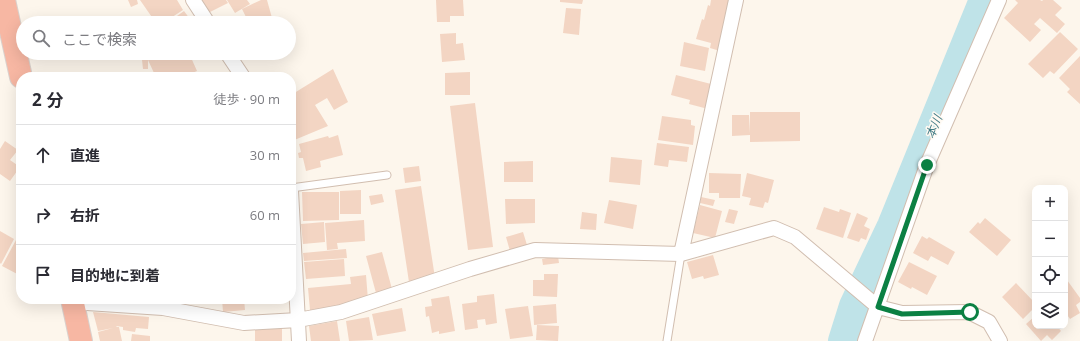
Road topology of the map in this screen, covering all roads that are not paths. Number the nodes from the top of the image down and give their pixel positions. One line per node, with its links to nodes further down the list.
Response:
1 (4, 0): 6 (highway)
2 (193, 0): 5 (street)
3 (736, 0): 13 (street)
4 (999, 0): 15 (street)
5 (203, 16)
6 (16, 54)
7 (17, 60): 9 (highway)
8 (232, 60): 10 (street)
9 (20, 72)
10 (240, 72)
11 (387, 175): 12 (lane)
12 (296, 189)
13 (681, 254): 15 (street); 18 (street); 21 (lane)
14 (296, 283): 18 (street)
15 (873, 303): 22 (street); 23 (street)
16 (73, 304): 19 (highway)
17 (118, 304): 18 (street)
18 (298, 320): 20 (street)
19 (81, 341)
20 (299, 341)
21 (667, 341)
22 (865, 341)
23 (1000, 341)

